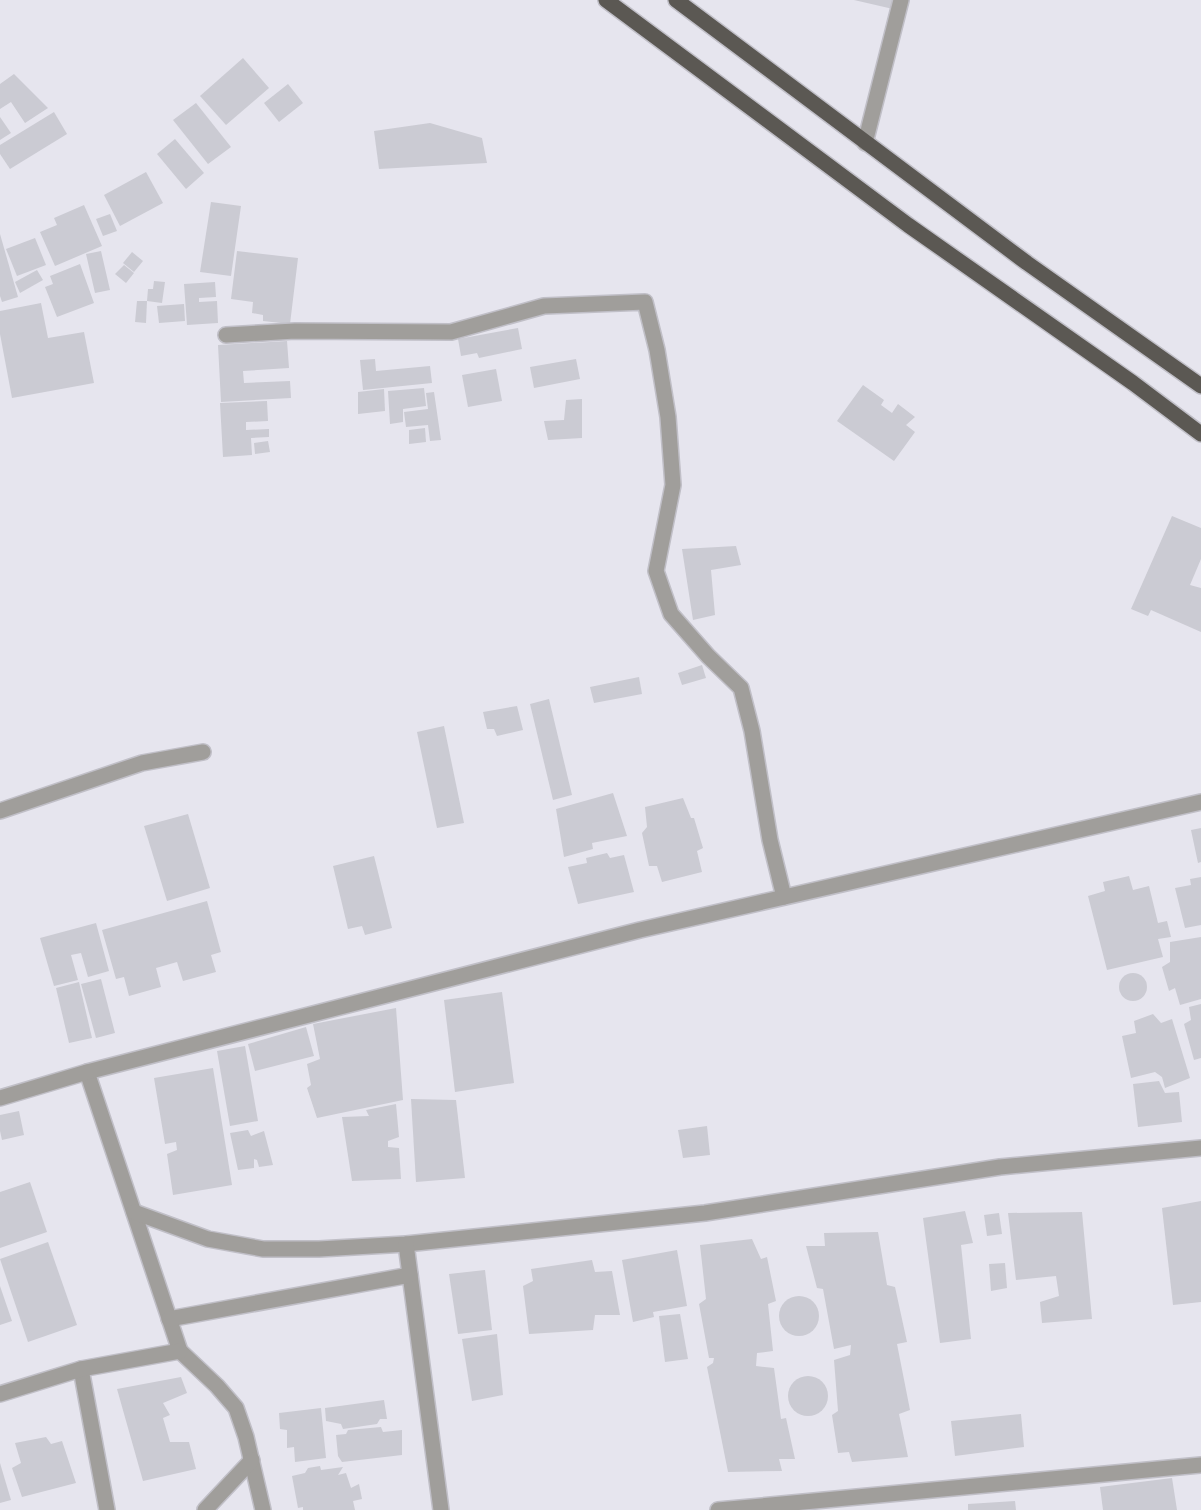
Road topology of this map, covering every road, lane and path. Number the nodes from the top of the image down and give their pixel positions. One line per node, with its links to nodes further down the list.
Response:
1 (606, 0): 7 (highway)
2 (676, 0): 4 (highway)
3 (901, 0): 4 (street)
4 (865, 143): 6 (highway)
5 (226, 335): 11 (street)
6 (1201, 386)
7 (1201, 434)
8 (204, 752): 10 (street)
9 (1201, 802): 11 (street)
10 (0, 810)
11 (784, 897): 12 (street)
12 (87, 1072): 13 (street); 15 (street)
13 (0, 1098)
14 (1201, 1148): 16 (street)
15 (134, 1212): 16 (street); 18 (street)
16 (406, 1244): 17 (street)
17 (410, 1275): 18 (street); 28 (street)
18 (169, 1319): 19 (street)
19 (180, 1351): 20 (street); 22 (street)
20 (82, 1370): 21 (street); 25 (street)
21 (0, 1394)
22 (252, 1460): 26 (street); 27 (street)
23 (1201, 1465): 24 (street)
24 (749, 1509): 29 (street)
25 (106, 1510)
26 (205, 1510)
27 (263, 1510)
28 (441, 1510)
29 (718, 1510)

